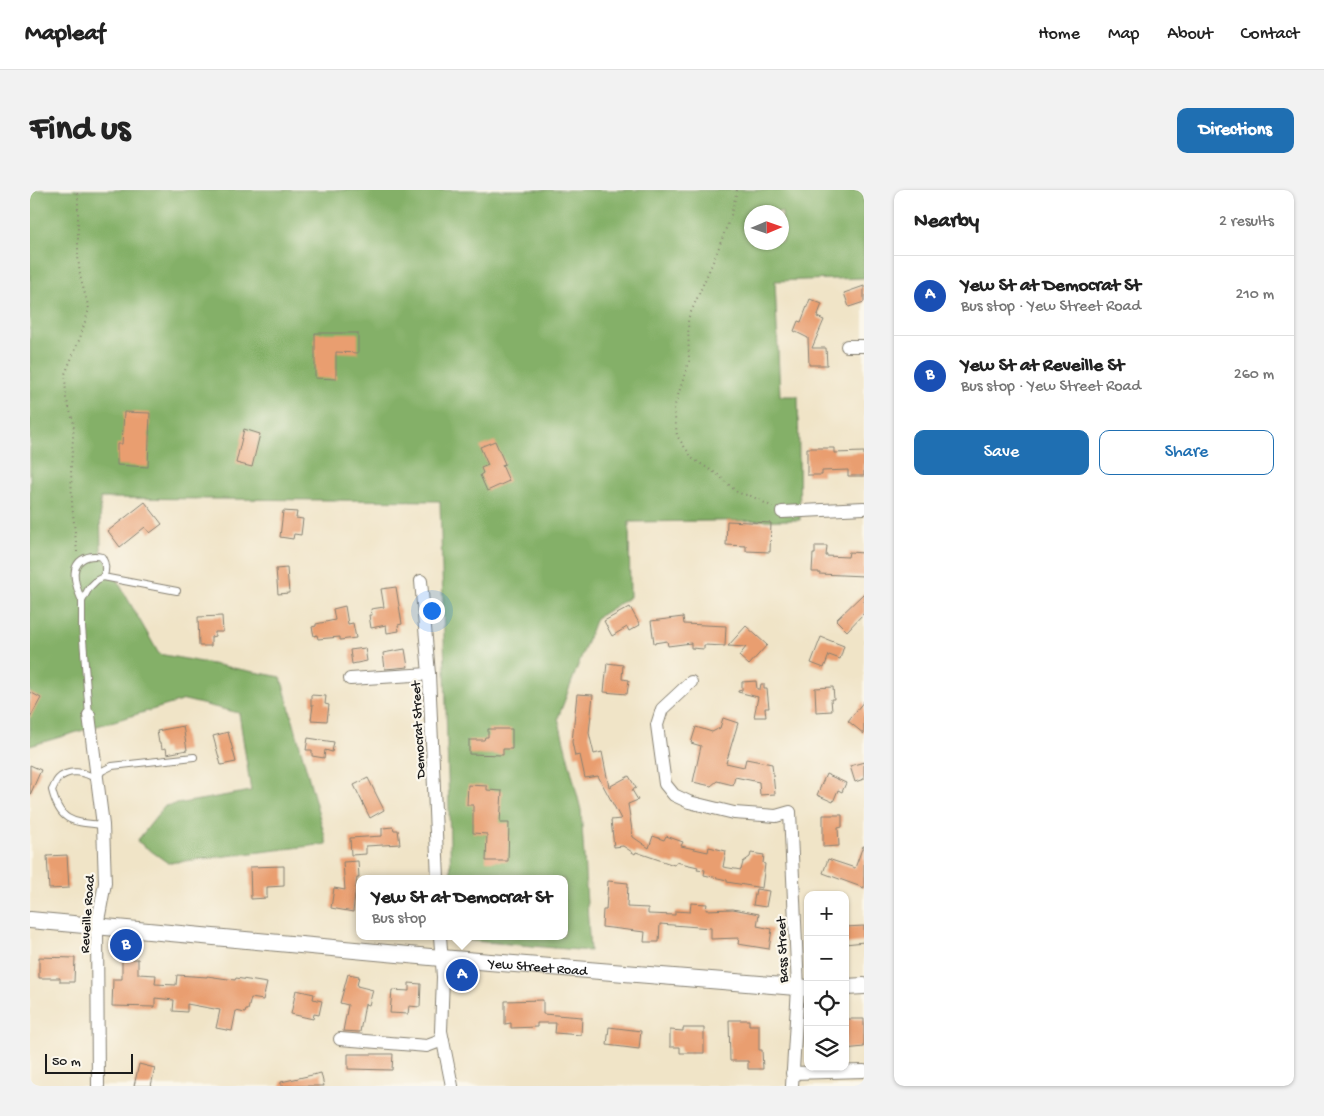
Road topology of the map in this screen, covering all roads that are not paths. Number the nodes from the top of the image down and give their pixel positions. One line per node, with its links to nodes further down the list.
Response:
1 (847, 346): 2 (street)
2 (864, 346)
3 (864, 508): 4 (street)
4 (782, 512)
5 (103, 577): 7 (lane); 8 (lane); 8 (lane)
6 (421, 581): 9 (street, Democrat Street)
7 (177, 591)
8 (82, 602): 12 (lane)
9 (429, 674): 10 (street); 16 (street, Democrat Street)
10 (350, 679)
11 (691, 682): 23 (street, Bass Street)
12 (89, 715): 14 (street, Reveille Road)
13 (194, 757): 14 (lane)
14 (96, 779): 15 (street, Reveille Road); 15 (lane)
15 (103, 826): 18 (street, Reveille Road)
16 (438, 875)
17 (30, 920): 18 (street, Yew Street Road)
18 (97, 926): 20 (street, Yew Street Road); 28 (street, Reveille Road)
19 (440, 940): 20 (street)
20 (441, 958): 23 (street, Yew Street Road); 25 (street)
21 (849, 986): 22 (street)
22 (864, 986)
23 (803, 988): 27 (street, Bass Street)
24 (340, 1040): 25 (street)
25 (443, 1040): 29 (street)
26 (864, 1071): 27 (street)
27 (792, 1080)
28 (98, 1086)
29 (452, 1086)

